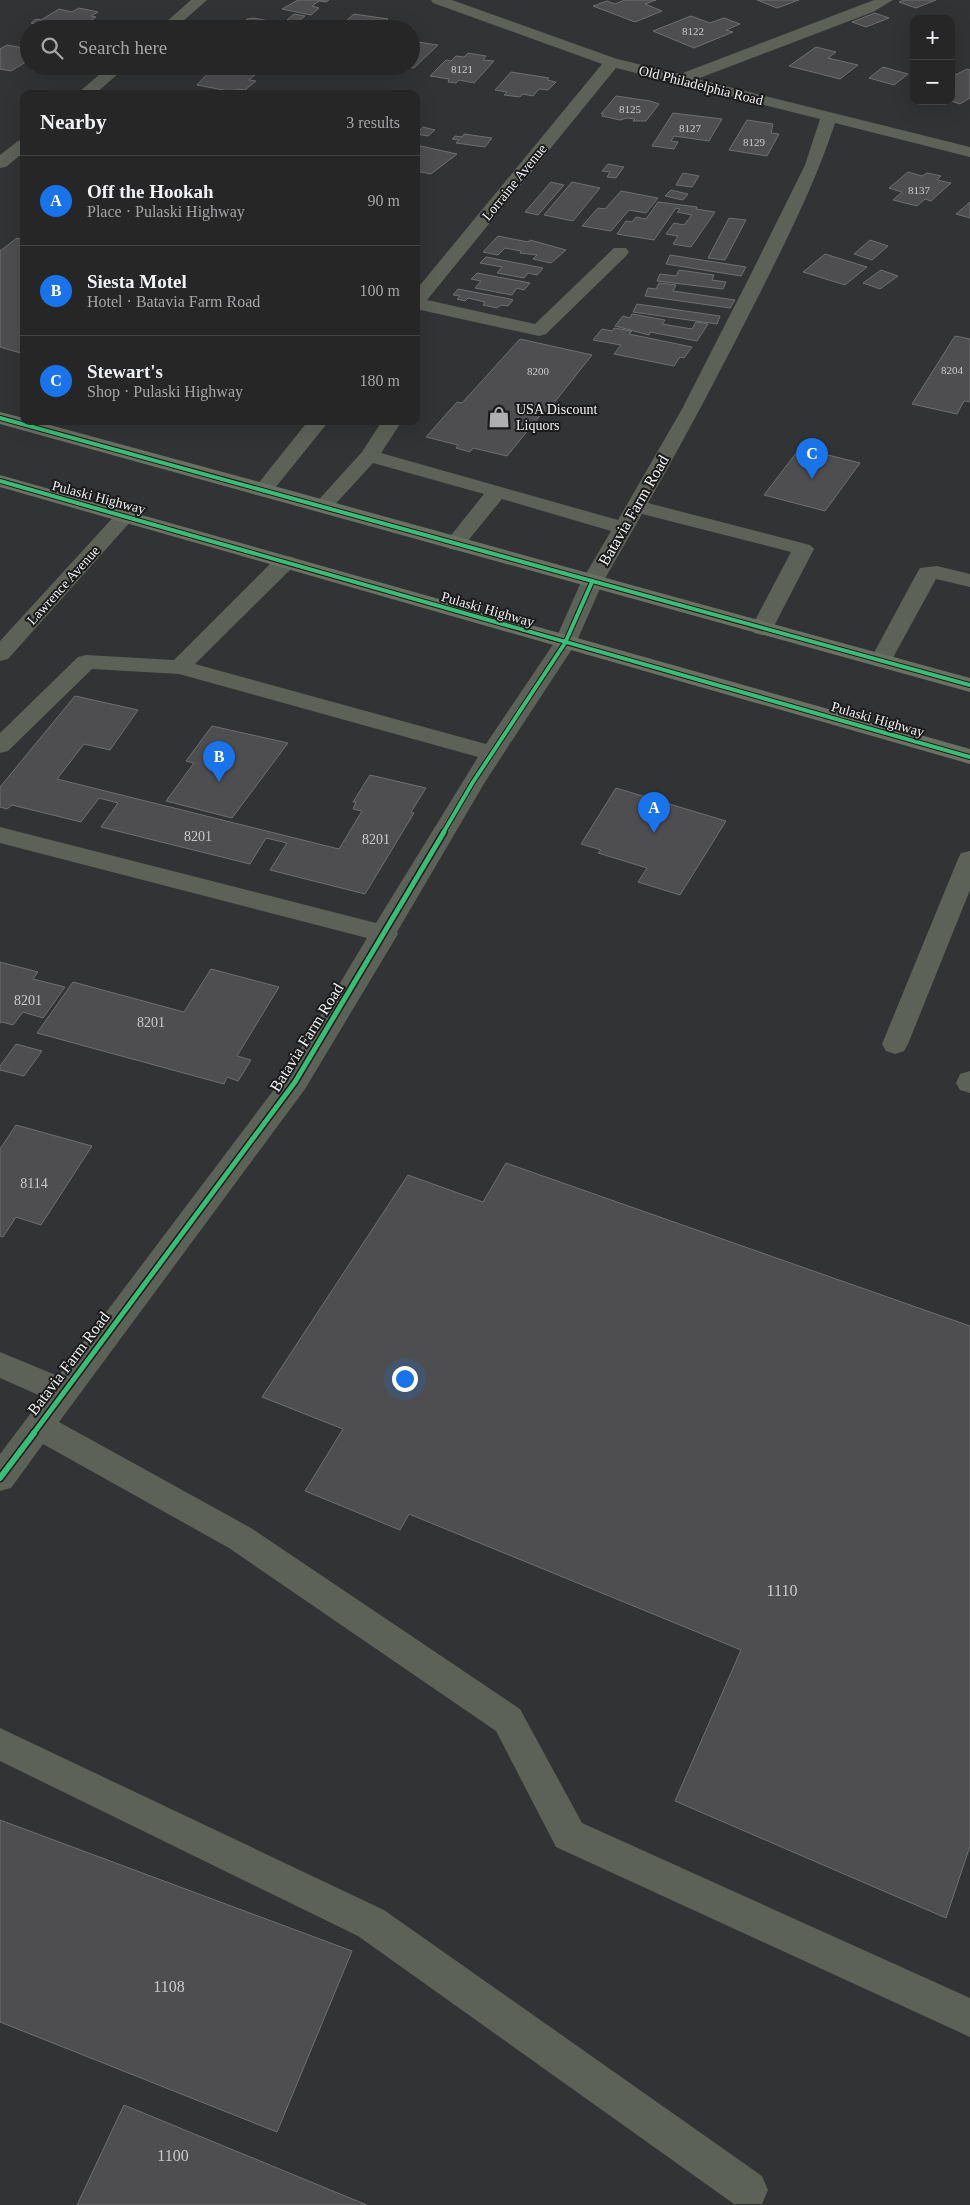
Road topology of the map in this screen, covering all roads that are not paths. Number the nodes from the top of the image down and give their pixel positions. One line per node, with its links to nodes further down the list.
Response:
1 (200, 0): 4 (street)
2 (438, 0): 5 (street, Old Philadelphia Road)
3 (886, 0): 7 (street)
4 (176, 20)
5 (612, 62): 7 (street, Old Philadelphia Road); 14 (street, Lorraine Avenue)
6 (108, 75): 8 (street)
7 (679, 80): 9 (street, Old Philadelphia Road)
8 (90, 90)
9 (829, 117): 11 (street, Old Philadelphia Road); 26 (street, Batavia Farm Road)
10 (20, 147): 12 (street)
11 (970, 152)
12 (0, 163)
13 (620, 252): 15 (street)
14 (420, 297)
15 (420, 303)
16 (0, 418): 17 (highway)
17 (20, 423)
18 (26, 425): 23 (highway)
19 (316, 425): 23 (street)
20 (389, 425): 21 (street)
21 (369, 456): 24 (street); 25 (street)
22 (0, 481): 27 (highway, Pulaski Highway)
23 (264, 489): 25 (highway)
24 (497, 492): 28 (street); 29 (street)
25 (323, 506): 29 (highway)
26 (635, 506): 28 (street, Batavia Farm Road); 33 (street)
27 (126, 516): 30 (highway, Pulaski Highway); 35 (street, Lawrence Avenue)
28 (623, 528): 32 (street, Batavia Farm Road)
29 (455, 544): 32 (highway)
30 (285, 562): 34 (highway, Pulaski Highway); 37 (street)
31 (970, 581): 36 (street)
32 (592, 582): 33 (highway); 34 (street, Batavia Farm Road)
33 (762, 628): 36 (highway)
34 (565, 643): 40 (street, Batavia Farm Road); 41 (highway, Pulaski Highway)
35 (0, 654)
36 (881, 660): 38 (highway)
37 (180, 667): 39 (street); 40 (street)
38 (970, 686)
39 (0, 746)
40 (492, 753): 44 (street, Batavia Farm Road)
41 (970, 757)
42 (0, 835): 44 (street)
43 (970, 860): 45 (street)
44 (385, 934): 47 (street, Batavia Farm Road)
45 (895, 1044)
46 (0, 1364): 47 (street)
47 (62, 1392): 48 (street, Batavia Farm Road)
48 (38, 1426): 49 (street, Batavia Farm Road); 51 (street)
49 (0, 1478)
50 (0, 1744): 52 (street)
51 (970, 2018)
52 (748, 2190)

